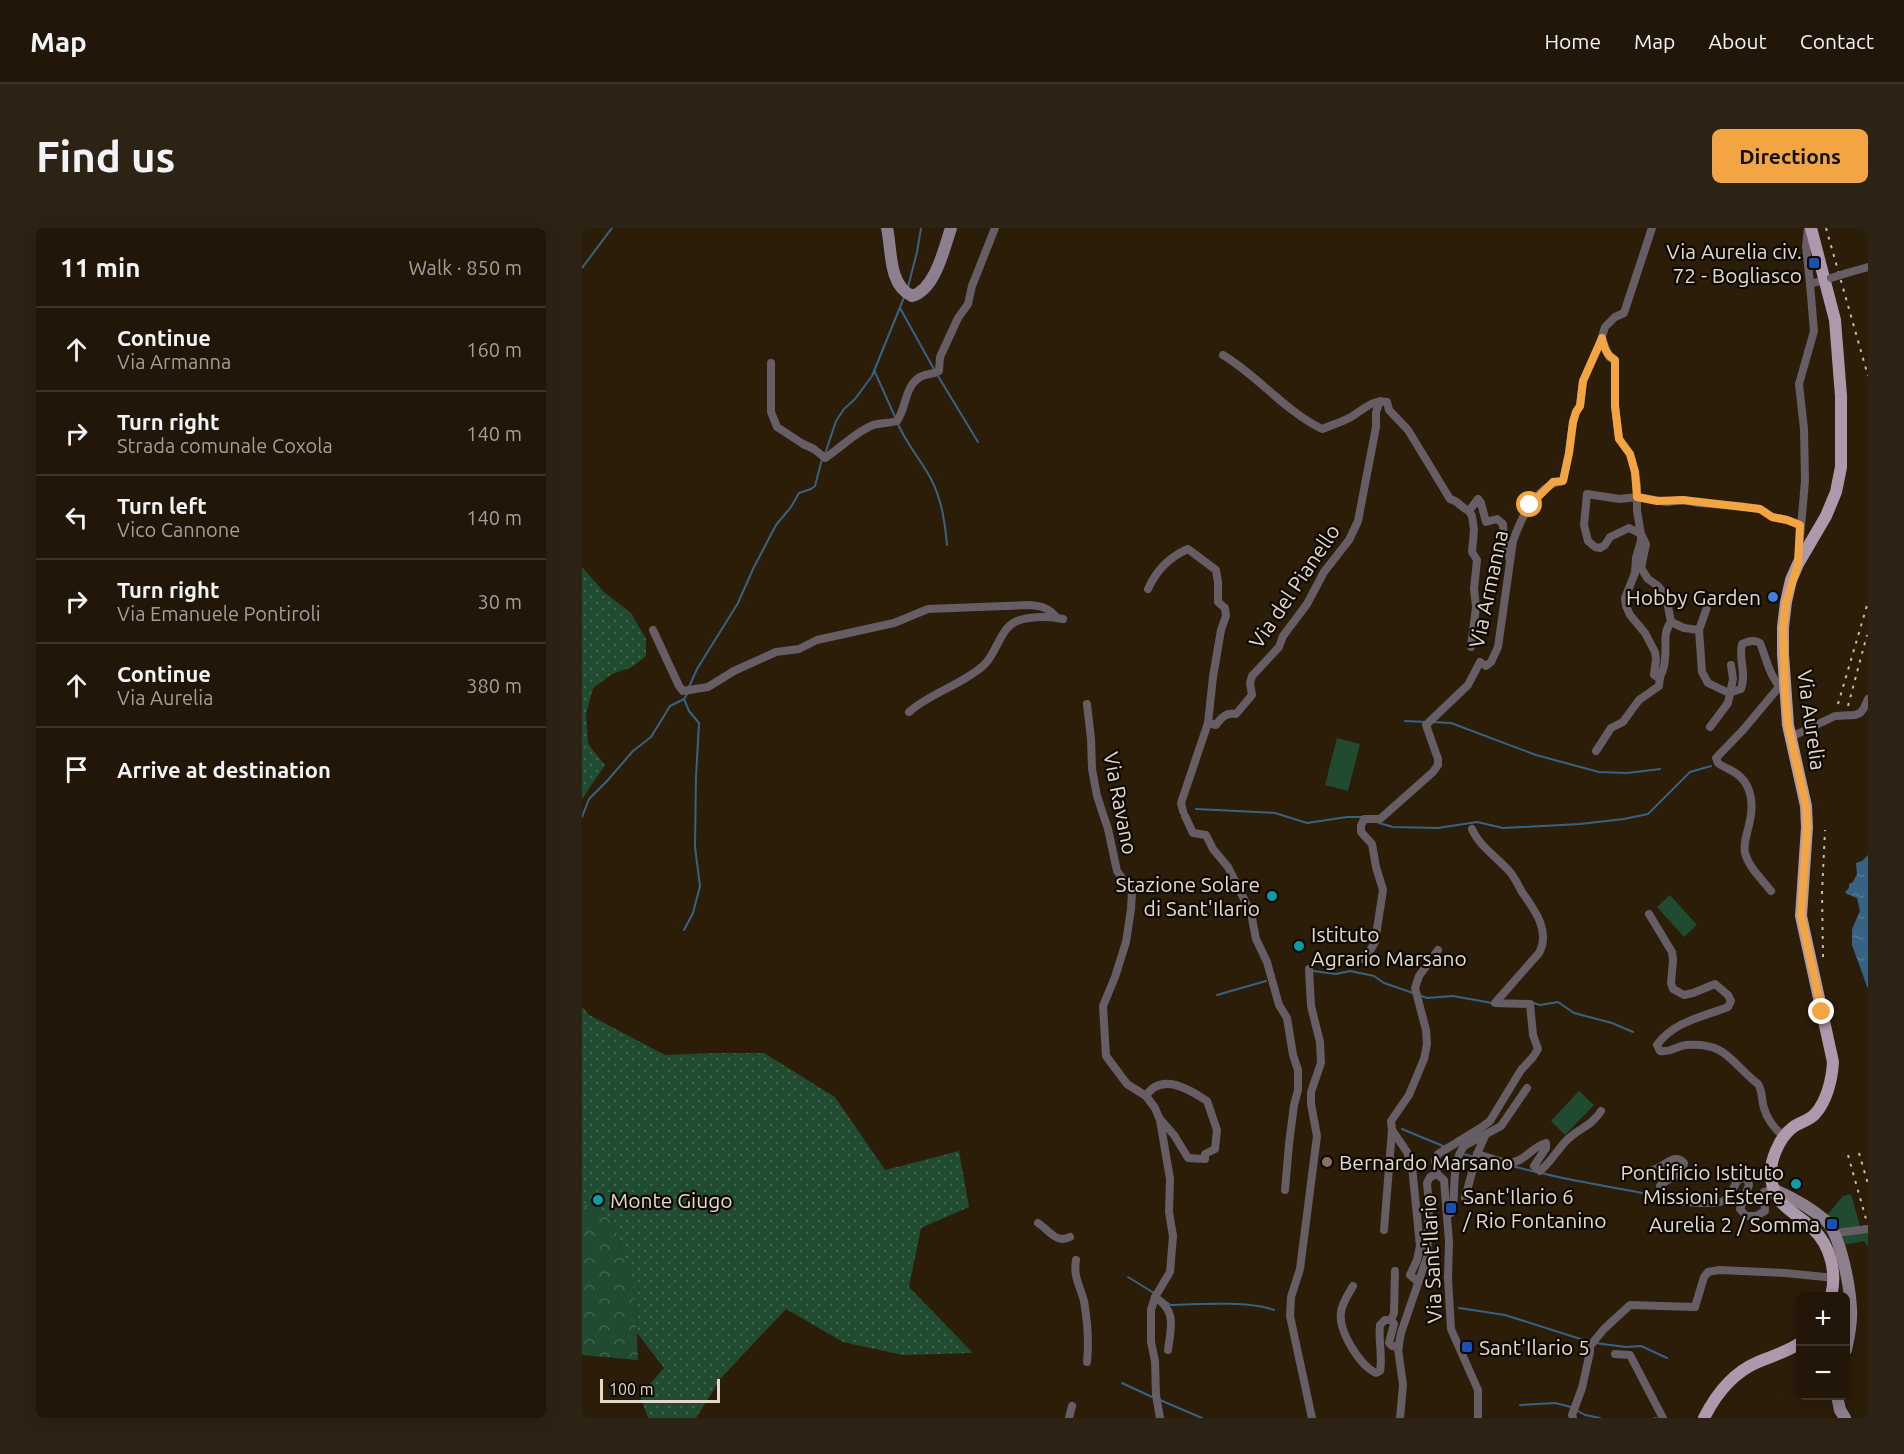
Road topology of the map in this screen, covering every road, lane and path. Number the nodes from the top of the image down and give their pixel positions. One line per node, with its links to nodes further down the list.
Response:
1 (887, 228): 2 (street)
2 (951, 228)
3 (995, 228): 11 (street)
4 (1652, 228): 9 (street, Via Armanna)
5 (1810, 228): 7 (main road, Via Aurelia); 8 (street)
6 (1868, 267): 7 (street, bridge)
7 (1828, 279): 8 (street); 18 (main road, Via Aurelia)
8 (1810, 284): 15 (street)
9 (1602, 338): 13 (street); 17 (street, Via Armanna)
10 (1223, 355): 12 (street)
11 (771, 363)
12 (1380, 401): 14 (street); 32 (street, Via del Pianello)
13 (1637, 497): 15 (street); 16 (street); 16 (street)
14 (1469, 511): 17 (street); 24 (street)
15 (1800, 525): 18 (street)
16 (1641, 534): 21 (street); 26 (street)
17 (1510, 560): 40 (street, Via Armanna)
18 (1798, 564): 27 (main road, Via Aurelia)
19 (1148, 590): 32 (street)
20 (1711, 596): 23 (street)
21 (1671, 622): 23 (street); 26 (street)
22 (653, 630): 31 (street)
23 (1699, 630): 28 (street)
24 (1471, 647)
25 (1731, 665): 28 (street)
26 (1660, 677): 35 (street)
27 (1782, 688): 28 (street); 34 (main road, Via Aurelia); 37 (street)
28 (1729, 693): 33 (street)
29 (1868, 699): 34 (street)
30 (1088, 704): 43 (street, Via Ravano)
31 (909, 712)
32 (1208, 723): 53 (street)
33 (1710, 727)
34 (1791, 737): 48 (main road, Via Aurelia)
35 (1596, 751)
36 (1472, 829): 51 (street)
37 (1770, 891)
38 (1649, 914): 48 (street)
39 (1438, 950): 46 (street)
40 (1361, 958)
41 (1309, 969): 80 (street)
42 (1527, 1088): 47 (street)
43 (1146, 1096): 45 (street); 45 (street)
44 (1601, 1112): 49 (street)
45 (1160, 1120): 67 (street)
46 (1392, 1130): 58 (street); 64 (street, Via Sant'Ilario)
47 (1485, 1136): 49 (street); 55 (street)
48 (1784, 1137): 52 (main road, Via Aurelia)
49 (1477, 1154): 54 (street)
50 (1643, 1173): 52 (street)
51 (1437, 1174): 55 (street, Via Sant'Ilario); 64 (street, Via Sant'Ilario)
52 (1773, 1189): 59 (street); 63 (main road)
53 (1285, 1190)
54 (1466, 1198)
55 (1447, 1214): 82 (street, Via Sant'Ilario)
56 (1038, 1223): 60 (street)
57 (1868, 1229): 59 (street)
58 (1384, 1230)
59 (1835, 1233): 70 (street)
60 (1070, 1238)
61 (1076, 1260): 74 (street)
62 (1395, 1271): 68 (street, Via Sant'Ilario)
63 (1834, 1278): 66 (main road); 83 (street)
64 (1418, 1281): 71 (street, Via Sant'Ilario)
65 (1353, 1286): 68 (street, Via Sant'Ilario)
66 (1832, 1292)
67 (1155, 1297): 72 (street); 79 (street)
68 (1391, 1320): 71 (street, Via Sant'Ilario)
69 (1796, 1346): 85 (main road)
70 (1846, 1346)
71 (1399, 1347): 81 (street, Via Sant'Ilario)
72 (1168, 1350)
73 (1615, 1354): 84 (street)
74 (1087, 1362)
75 (1838, 1400): 77 (street)
76 (1072, 1406): 78 (street)
77 (1841, 1417)
78 (1069, 1418)
79 (1160, 1418)
80 (1312, 1418)
81 (1400, 1418)
82 (1478, 1418)
83 (1573, 1418)
84 (1663, 1418)
85 (1704, 1418)

